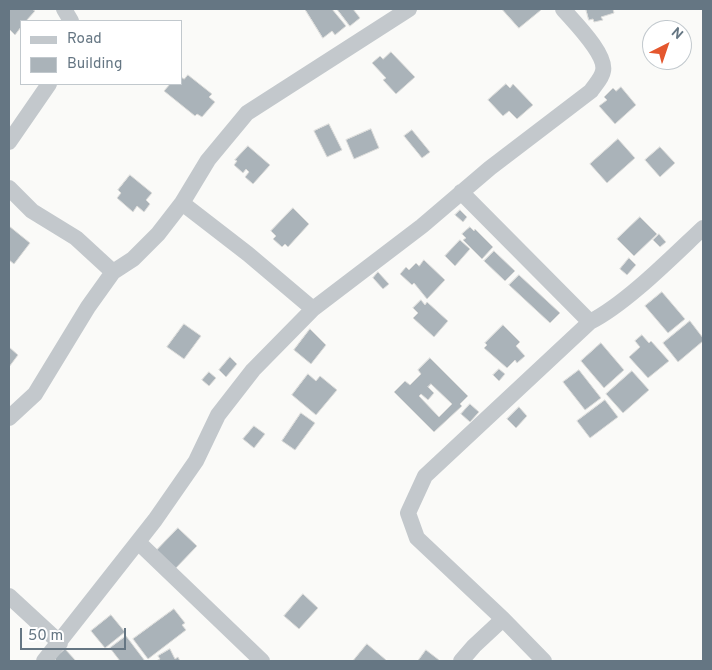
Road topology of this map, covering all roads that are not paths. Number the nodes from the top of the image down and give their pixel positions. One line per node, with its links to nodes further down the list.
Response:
1 (64, 9): 4 (street)
2 (563, 9): 8 (street)
3 (406, 10): 9 (street)
4 (70, 20)
5 (48, 85): 6 (street)
6 (9, 142)
7 (9, 188): 11 (street)
8 (461, 192): 12 (street); 13 (street)
9 (182, 203): 11 (street); 12 (street)
10 (703, 228): 13 (street)
11 (113, 272): 14 (street)
12 (313, 309): 15 (street)
13 (590, 322): 17 (street)
14 (9, 418)
15 (138, 542): 18 (street); 20 (street)
16 (9, 596): 18 (street)
17 (503, 619): 21 (street); 22 (street)
18 (60, 643): 19 (street)
19 (44, 661)
20 (262, 661)
21 (461, 661)
22 (544, 661)

